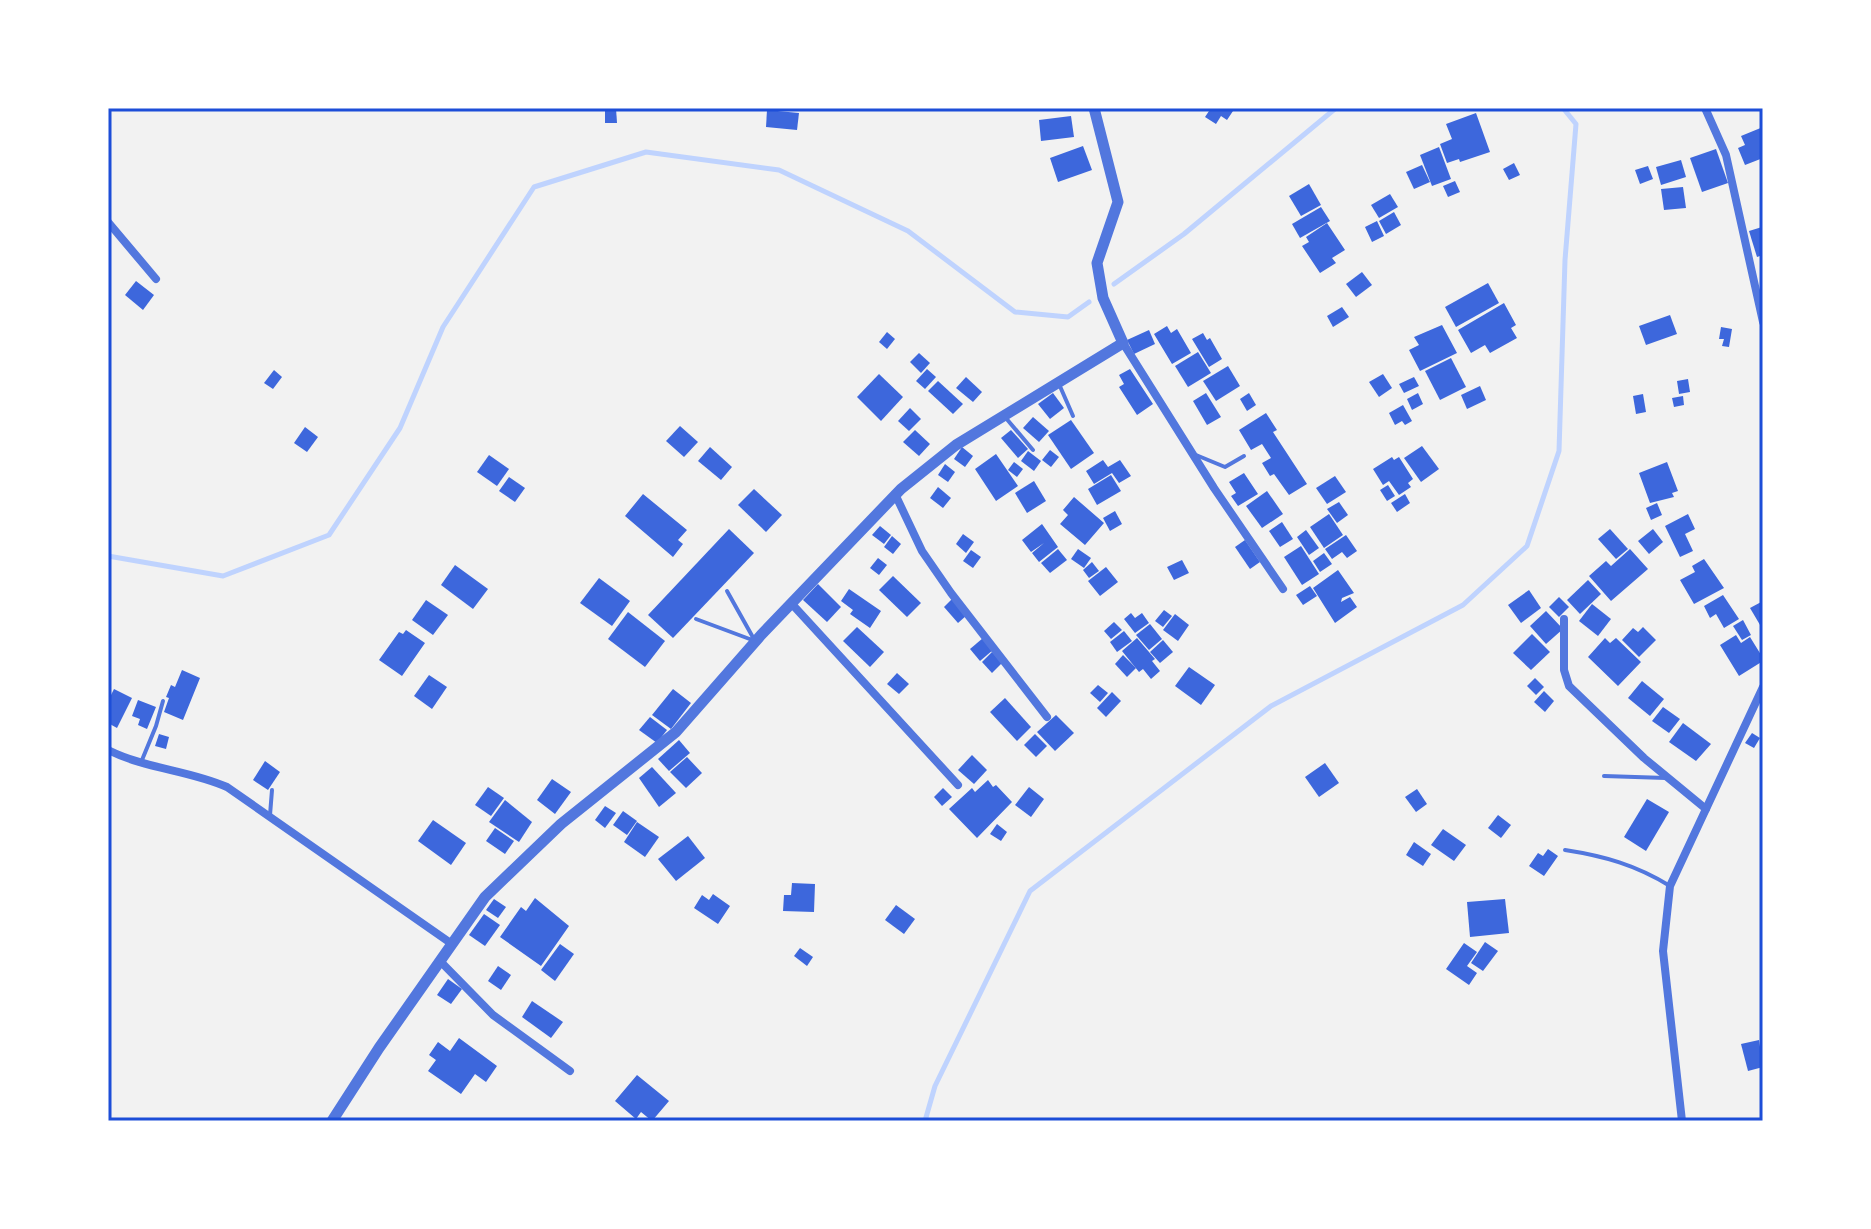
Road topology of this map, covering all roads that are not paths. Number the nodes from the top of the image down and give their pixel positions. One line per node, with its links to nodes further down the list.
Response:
1 (1094, 108): 6 (street)
2 (1705, 108): 5 (street)
3 (108, 222): 4 (street)
4 (156, 279)
5 (1763, 322)
6 (1123, 343): 7 (street); 11 (street)
7 (1058, 382): 8 (street); 9 (lane)
8 (1003, 415): 10 (lane); 13 (street)
9 (1073, 416)
10 (1033, 450)
11 (1192, 454): 12 (lane); 14 (street)
12 (1244, 456)
13 (895, 494): 16 (street); 22 (street)
14 (1283, 589)
15 (727, 591): 19 (lane)
16 (791, 603): 19 (street); 27 (street)
17 (696, 619): 19 (lane)
18 (1564, 619): 26 (street)
19 (755, 641): 33 (street)
20 (1763, 687): 29 (street)
21 (163, 701): 24 (lane)
22 (1047, 717)
23 (108, 750): 24 (street)
24 (141, 763): 30 (street)
25 (1604, 776): 26 (lane)
26 (1670, 779): 29 (street)
27 (958, 785)
28 (272, 790): 30 (lane)
29 (1706, 809): 32 (street)
30 (270, 817): 33 (street)
31 (1565, 850): 32 (lane)
32 (1670, 886): 37 (street)
33 (452, 944): 34 (street)
34 (440, 961): 35 (street); 36 (street)
35 (570, 1071)
36 (332, 1121)
37 (1682, 1121)

